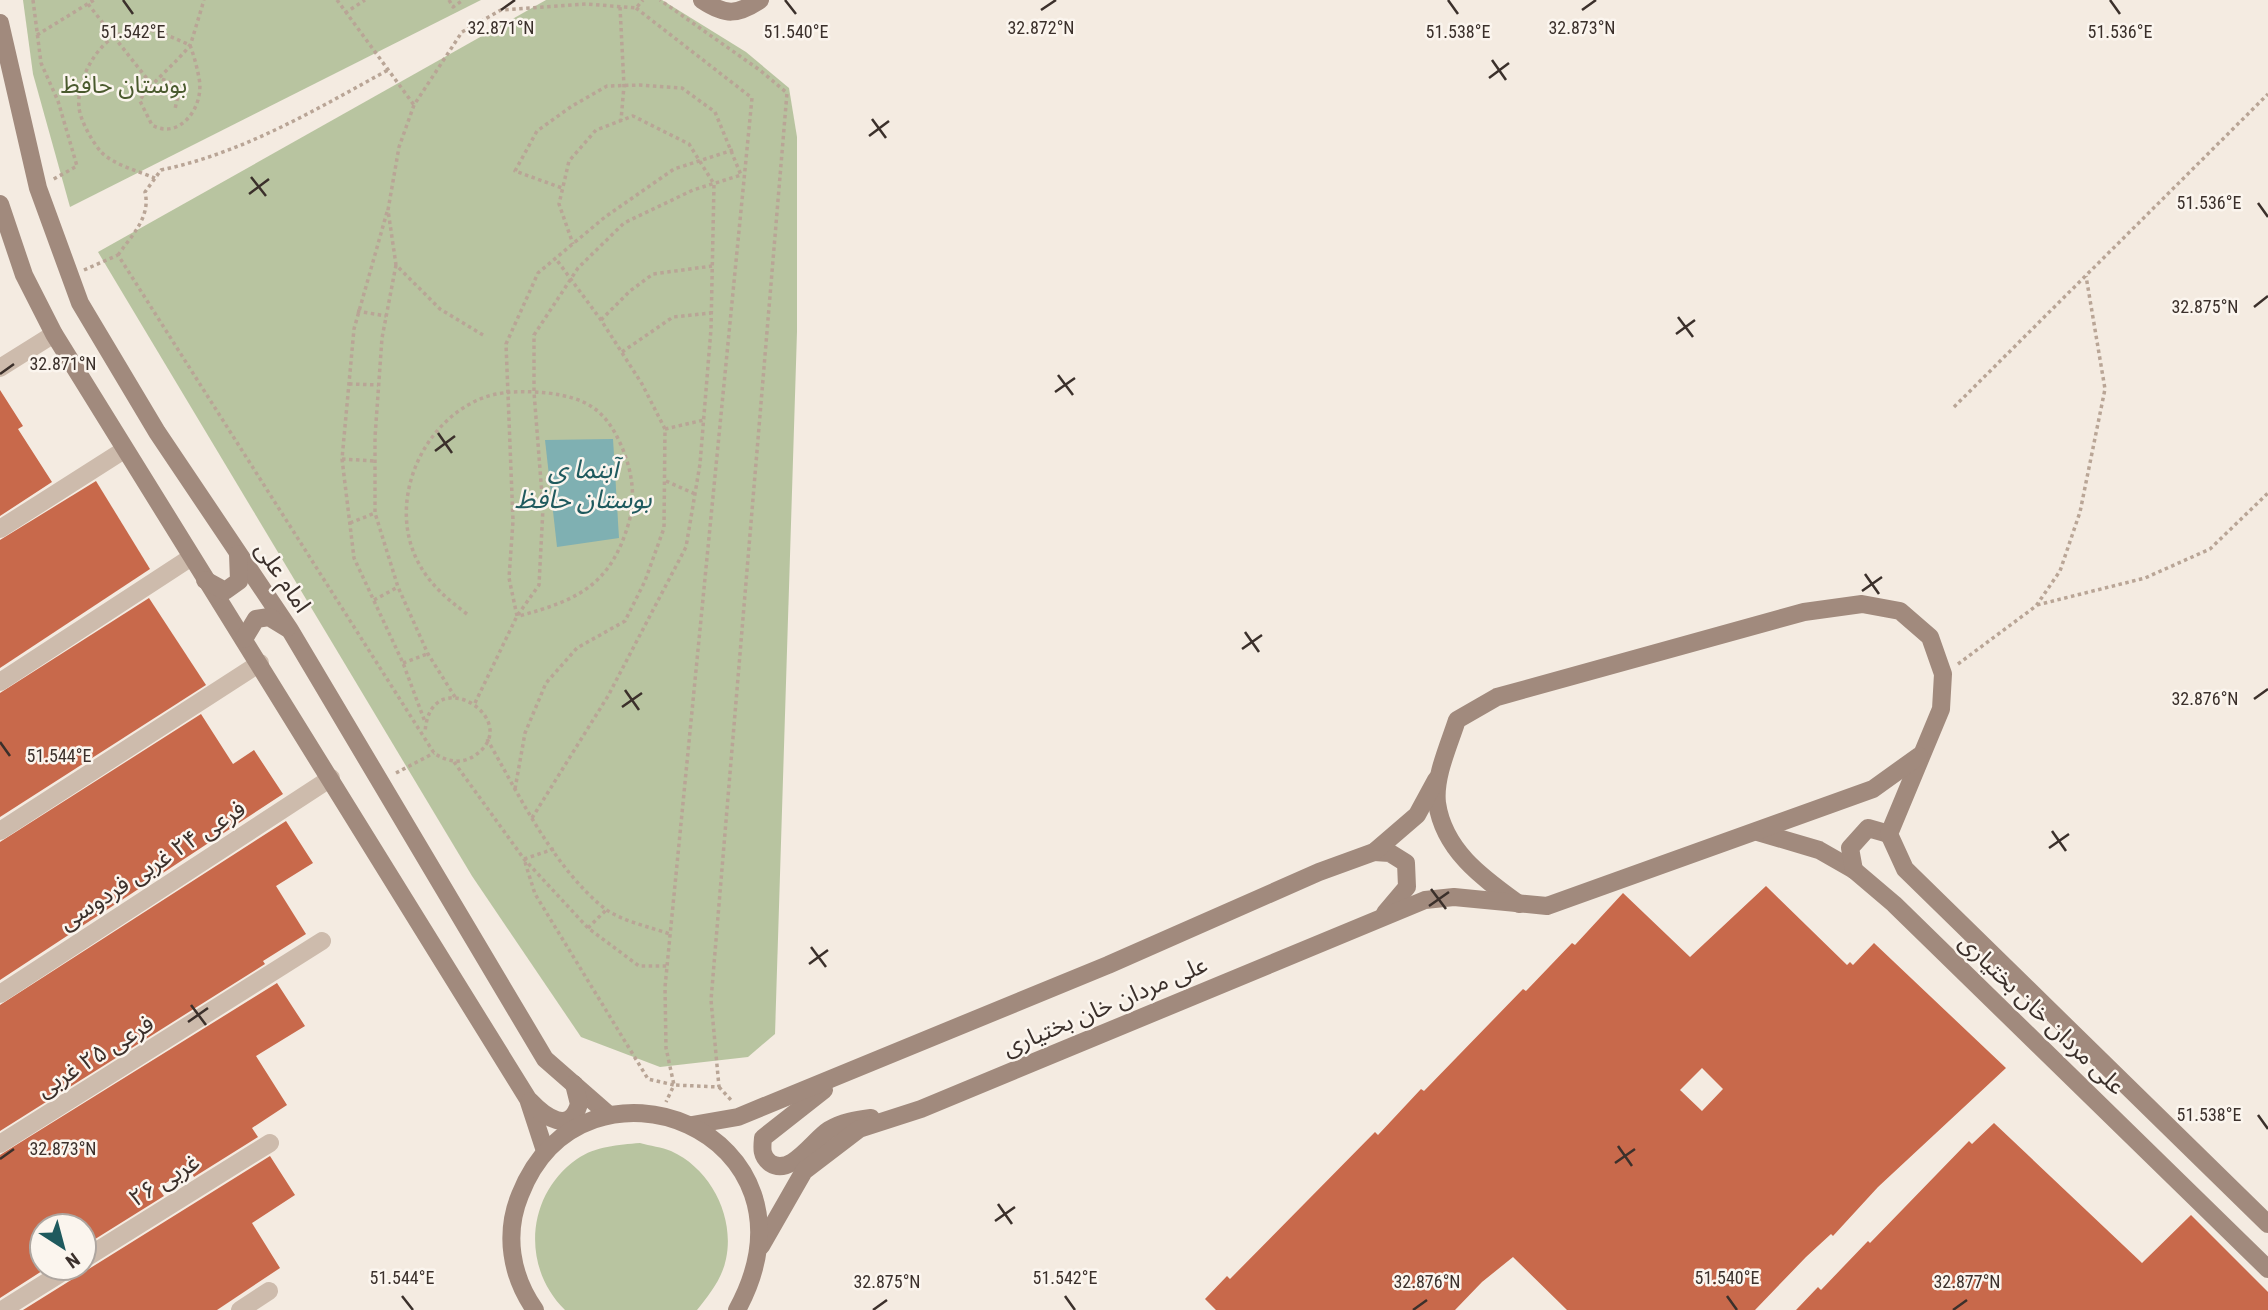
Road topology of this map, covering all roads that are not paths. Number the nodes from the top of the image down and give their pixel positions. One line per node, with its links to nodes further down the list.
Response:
1 (702, 0): 2 (main road)
2 (760, 0)
3 (0, 23): 11 (main road, امام علی)
4 (0, 204): 6 (main road)
5 (0, 243): 6 (main road)
6 (24, 275): 7 (main road)
7 (54, 334): 8 (street); 9 (main road)
8 (0, 368)
9 (124, 450): 10 (street); 12 (main road)
10 (0, 529)
11 (238, 554): 13 (main road); 14 (main road, امام علی)
12 (190, 558): 13 (main road); 17 (street)
13 (205, 580): 15 (main road)
14 (290, 630): 15 (main road); 31 (main road, امام علی)
15 (244, 639): 16 (main road)
16 (260, 663): 20 (main road); 21 (street)
17 (0, 682)
18 (1921, 754): 19 (main road); 22 (main road, علی مردان خان بختیاری); 23 (main road)
19 (1440, 772): 24 (main road, علی مردان خان بختیاری); 26 (main road)
20 (331, 778): 29 (street, فرعی ۲۴ غربی فردوسی); 32 (main road)
21 (0, 831)
22 (1758, 832): 25 (main road, علی مردان خان بختیاری); 26 (main road, علی مردان خان بختیاری)
23 (1889, 834): 25 (main road); 39 (main road, علی مردان خان بختیاری)
24 (1374, 852): 27 (main road); 30 (main road, علی مردان خان بختیاری)
25 (1854, 870): 42 (main road, علی مردان خان بختیاری)
26 (1519, 904): 27 (main road, علی مردان خان بختیاری)
27 (1383, 916): 34 (main road, علی مردان خان بختیاری)
28 (323, 941): 37 (street, فرعی ۲۵ غربی)
29 (0, 994)
30 (857, 1069): 34 (main road); 35 (main road, علی مردان خان بختیاری)
31 (574, 1084): 32 (main road); 33 (main road, امام علی)
32 (528, 1099): 38 (main road)
33 (609, 1115): 35 (main road); 38 (main road)
34 (882, 1122): 40 (main road, علی مردان خان بختیاری)
35 (692, 1125): 40 (main road)
36 (270, 1143): 41 (street, ۲۶ غربی)
37 (0, 1144)
38 (545, 1151): 47 (main road)
39 (2268, 1224)
40 (761, 1246): 48 (main road)
41 (98, 1250)
42 (2268, 1269)
43 (47, 1282): 45 (street)
44 (270, 1291): 46 (street)
45 (2, 1310)
46 (240, 1310)
47 (535, 1310)
48 (737, 1310)

